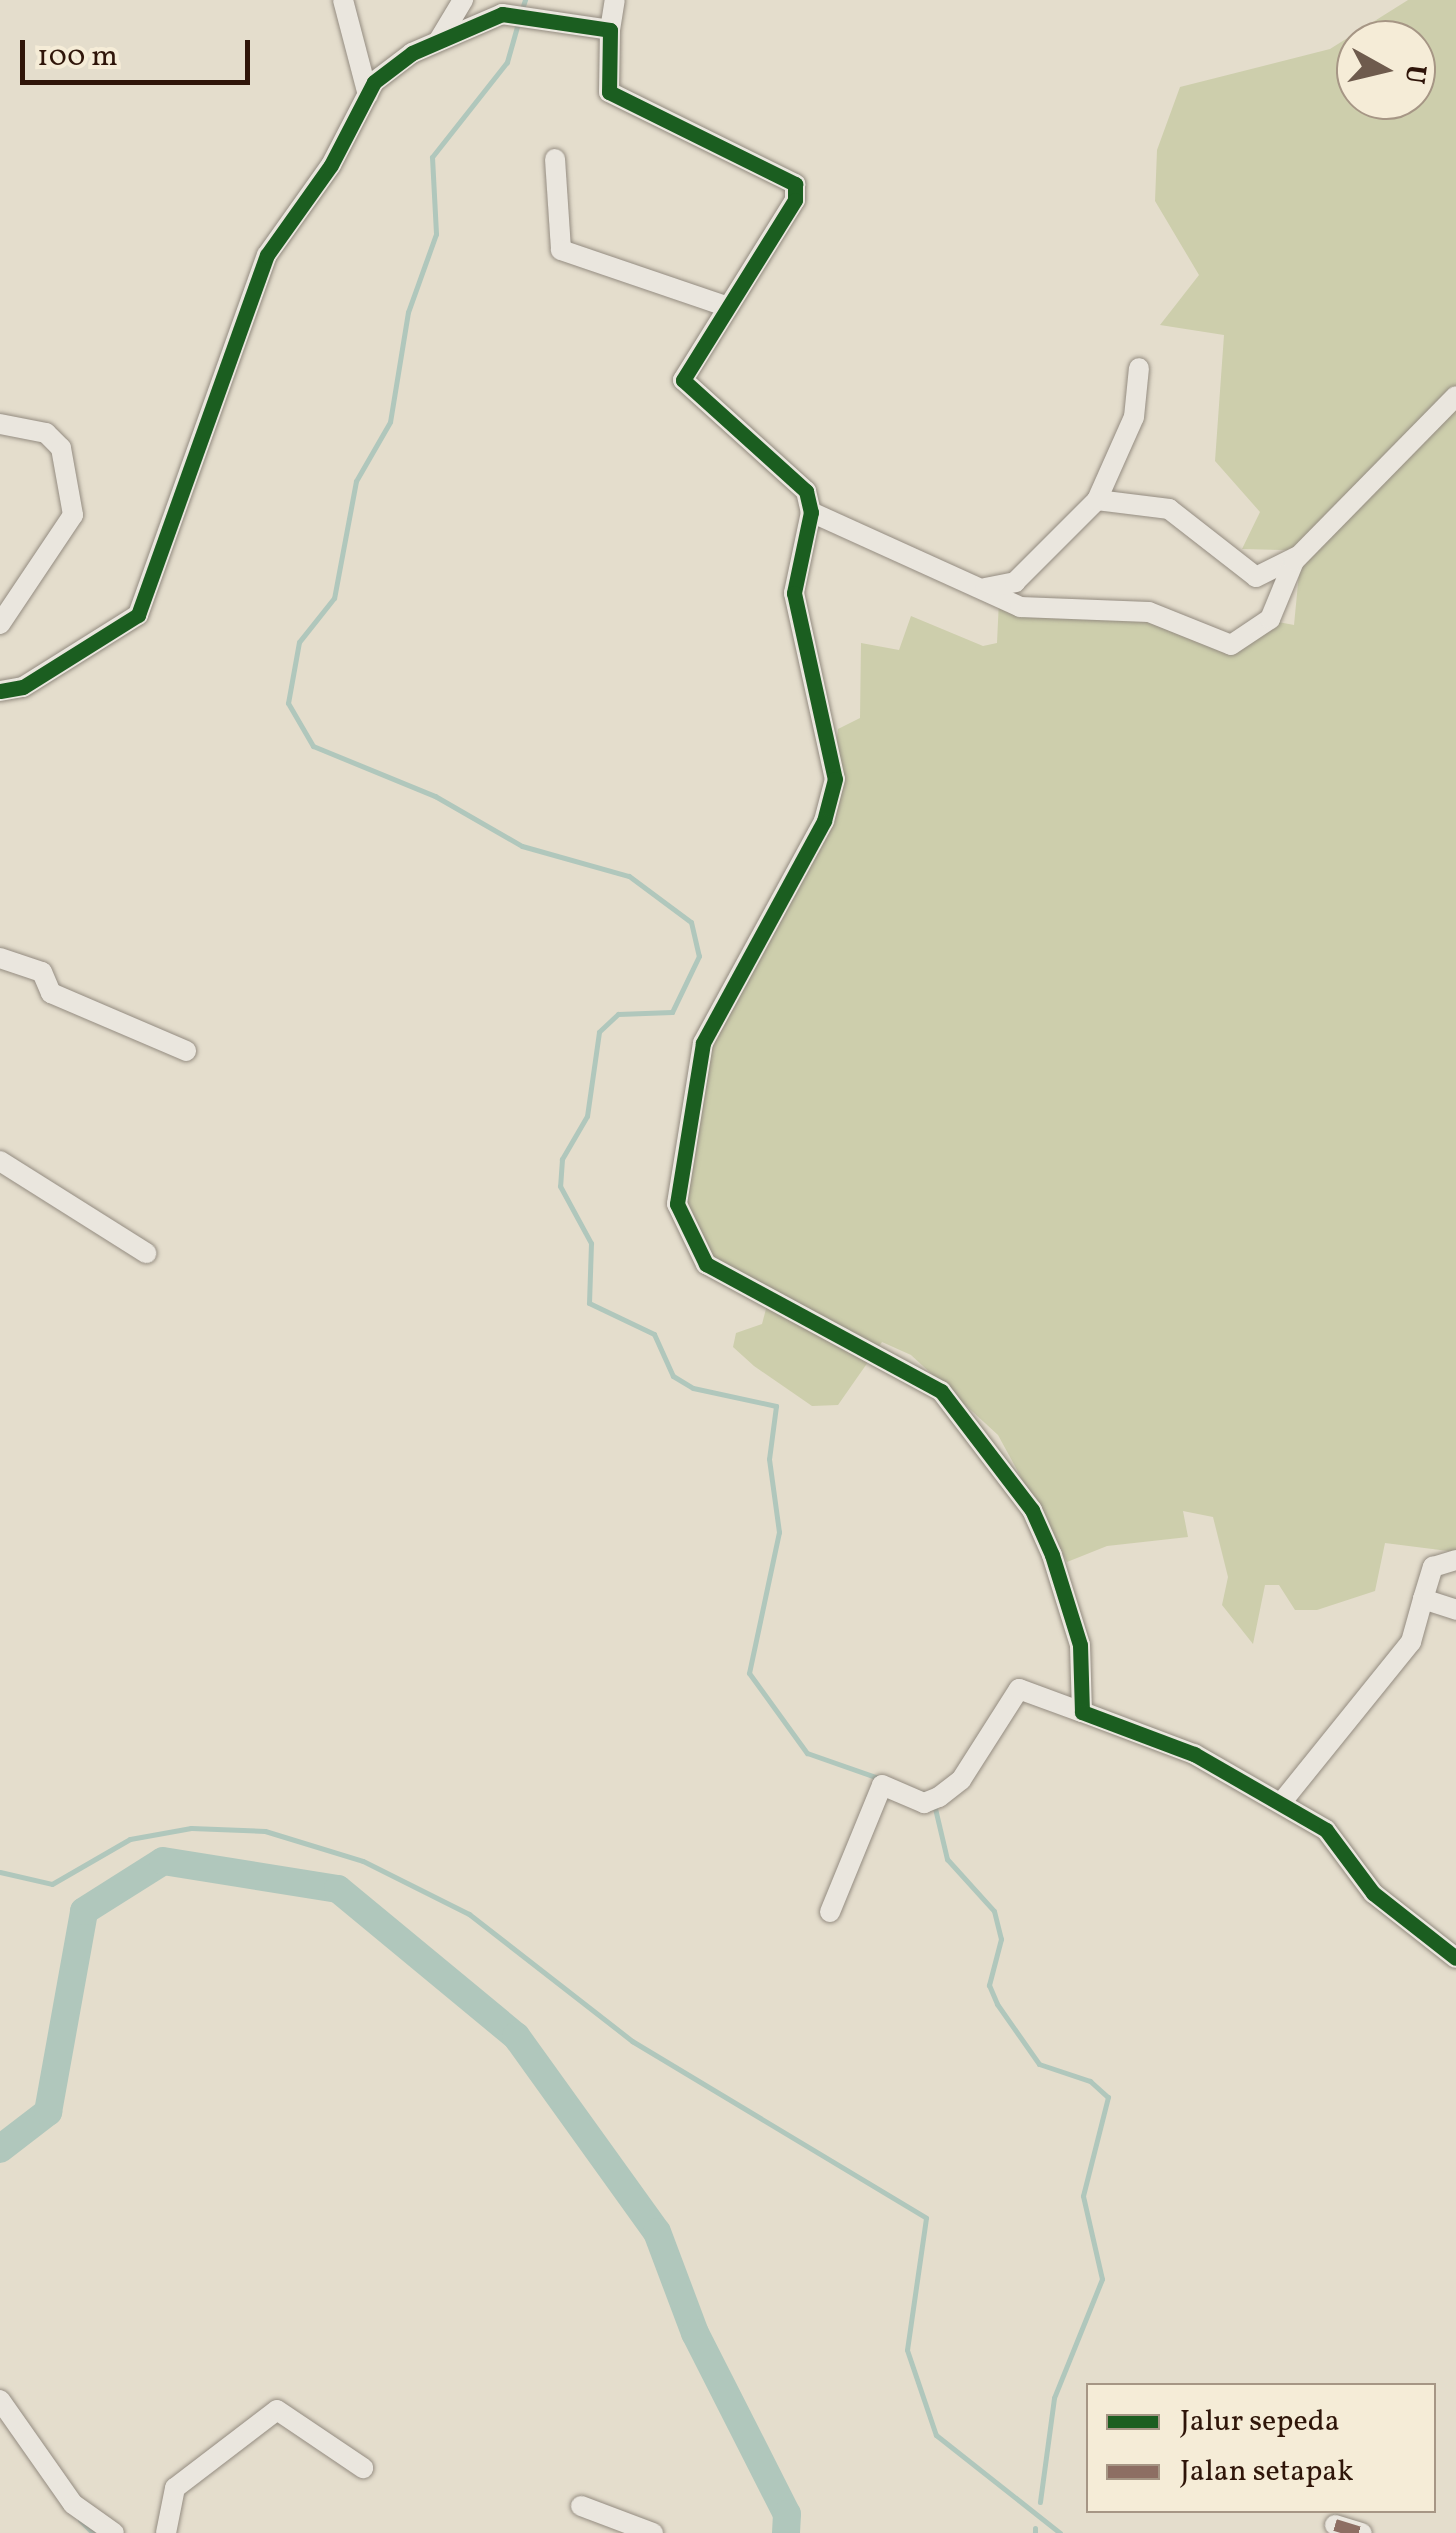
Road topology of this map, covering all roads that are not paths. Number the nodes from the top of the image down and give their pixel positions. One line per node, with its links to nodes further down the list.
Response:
1 (342, 0): 6 (street)
2 (462, 0): 5 (street)
3 (615, 0): 4 (street)
4 (610, 30): 5 (street); 8 (street)
5 (439, 40): 6 (street)
6 (368, 98): 17 (street)
7 (555, 159): 8 (street)
8 (728, 307): 13 (street)
9 (1139, 368): 12 (street)
10 (1456, 396): 14 (street)
11 (0, 424): 16 (street)
12 (1097, 500): 14 (street); 15 (street)
13 (810, 512): 15 (street); 25 (street)
14 (1298, 557): 15 (street)
15 (983, 588)
16 (0, 624)
17 (0, 691)
18 (0, 958): 19 (street)
19 (186, 1051)
20 (0, 1161): 21 (street)
21 (146, 1253)
22 (1456, 1560): 23 (street)
23 (1423, 1600): 24 (street); 26 (street)
24 (1456, 1610)
25 (1082, 1712): 26 (street); 27 (street)
26 (1280, 1803): 28 (street)
27 (830, 1912)
28 (1456, 1958)
29 (0, 2400): 33 (street)
30 (363, 2468): 34 (street)
31 (581, 2506): 35 (street)
32 (1335, 2525): 36 (street)
33 (114, 2533)
34 (166, 2533)
35 (653, 2533)
36 (1362, 2533)

